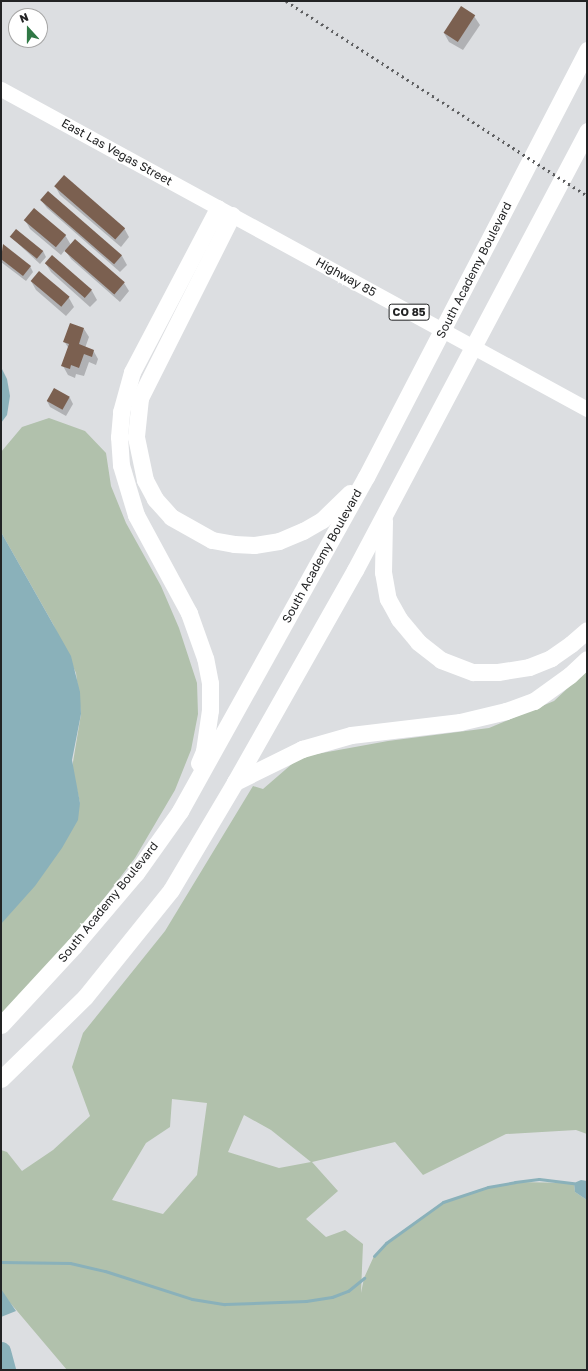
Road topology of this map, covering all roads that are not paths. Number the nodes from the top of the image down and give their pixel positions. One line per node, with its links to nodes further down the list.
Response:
1 (587, 50): 6 (highway, South Academy Boulevard)
2 (1, 89): 4 (main road, East Las Vegas Street / CO 85)
3 (587, 131): 7 (highway)
4 (225, 212): 5 (main road, Highway 85 / CO 85); 6 (highway); 11 (highway)
5 (587, 409)
6 (366, 477): 11 (highway, South Academy Boulevard)
7 (385, 514): 8 (highway); 10 (highway)
8 (587, 630)
9 (587, 659): 10 (highway)
10 (235, 782): 13 (highway)
11 (180, 811): 12 (highway, South Academy Boulevard)
12 (1, 1025)
13 (1, 1079)

